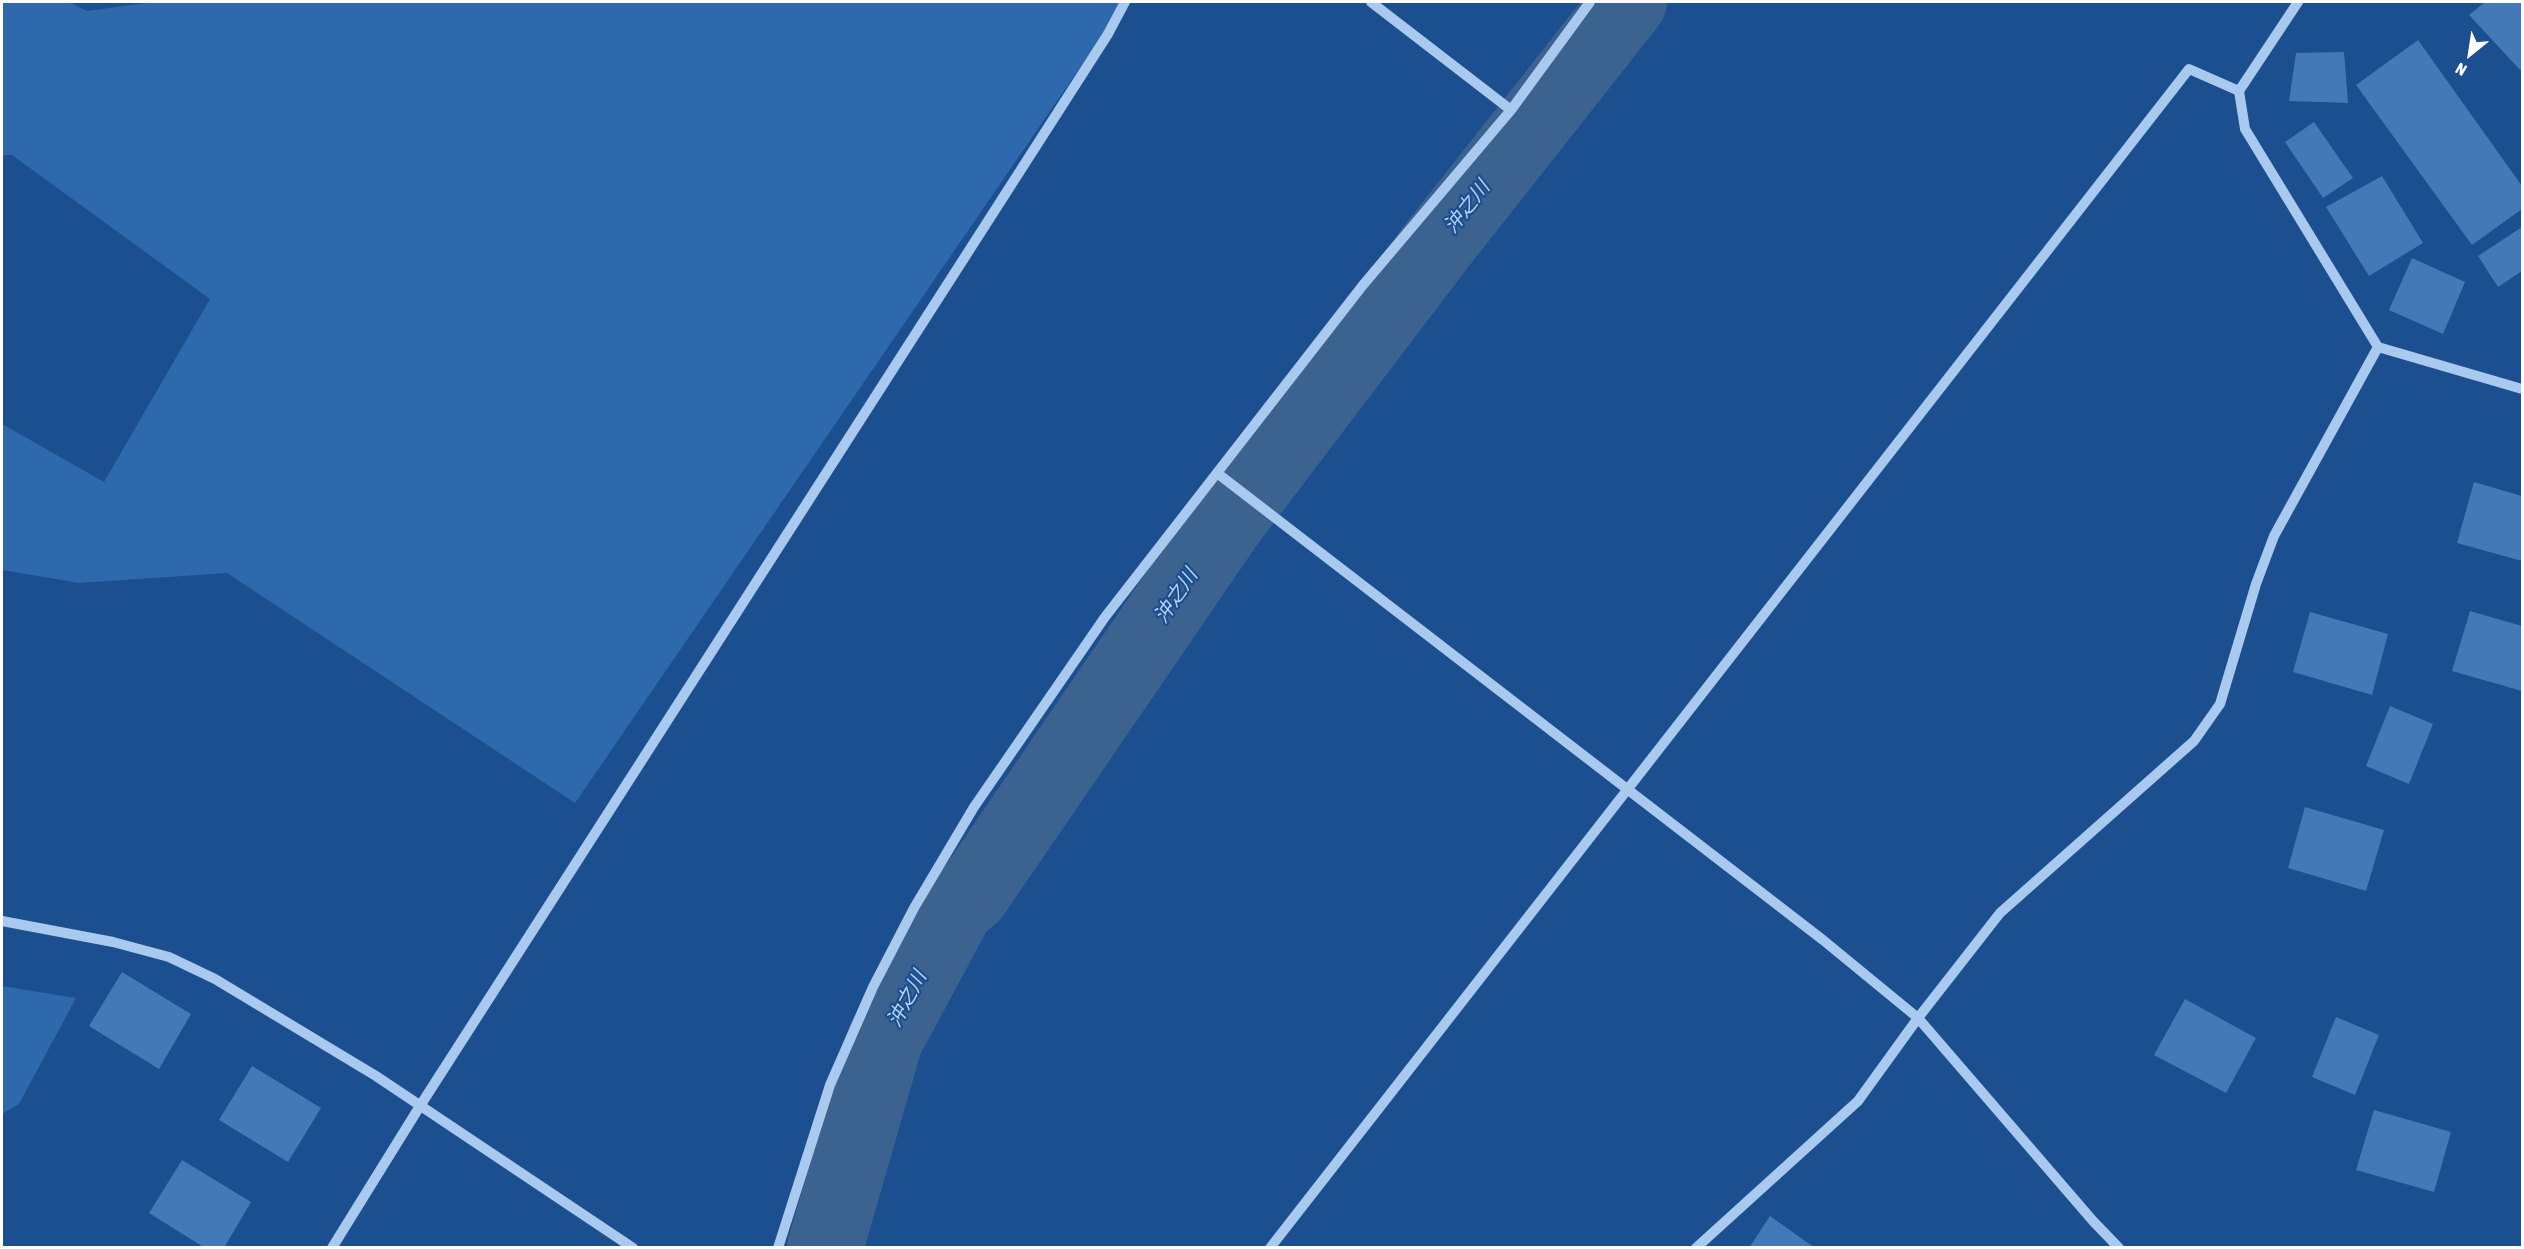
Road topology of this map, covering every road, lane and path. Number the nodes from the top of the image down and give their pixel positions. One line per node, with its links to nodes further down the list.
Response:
1 (1125, 2): 13 (street)
2 (1371, 2): 6 (street)
3 (1590, 2): 6 (street)
4 (2298, 2): 5 (street)
5 (2240, 91): 7 (street); 10 (street)
6 (1511, 110): 9 (street)
7 (2378, 347): 8 (street); 12 (street)
8 (2523, 389)
9 (1217, 472): 10 (street); 16 (street)
10 (1627, 790): 12 (street); 17 (street)
11 (2, 921): 13 (street)
12 (1917, 1018): 18 (street); 19 (street)
13 (420, 1106): 14 (street); 15 (street)
14 (332, 1248)
15 (633, 1248)
16 (778, 1248)
17 (1270, 1248)
18 (1696, 1248)
19 (2119, 1248)

